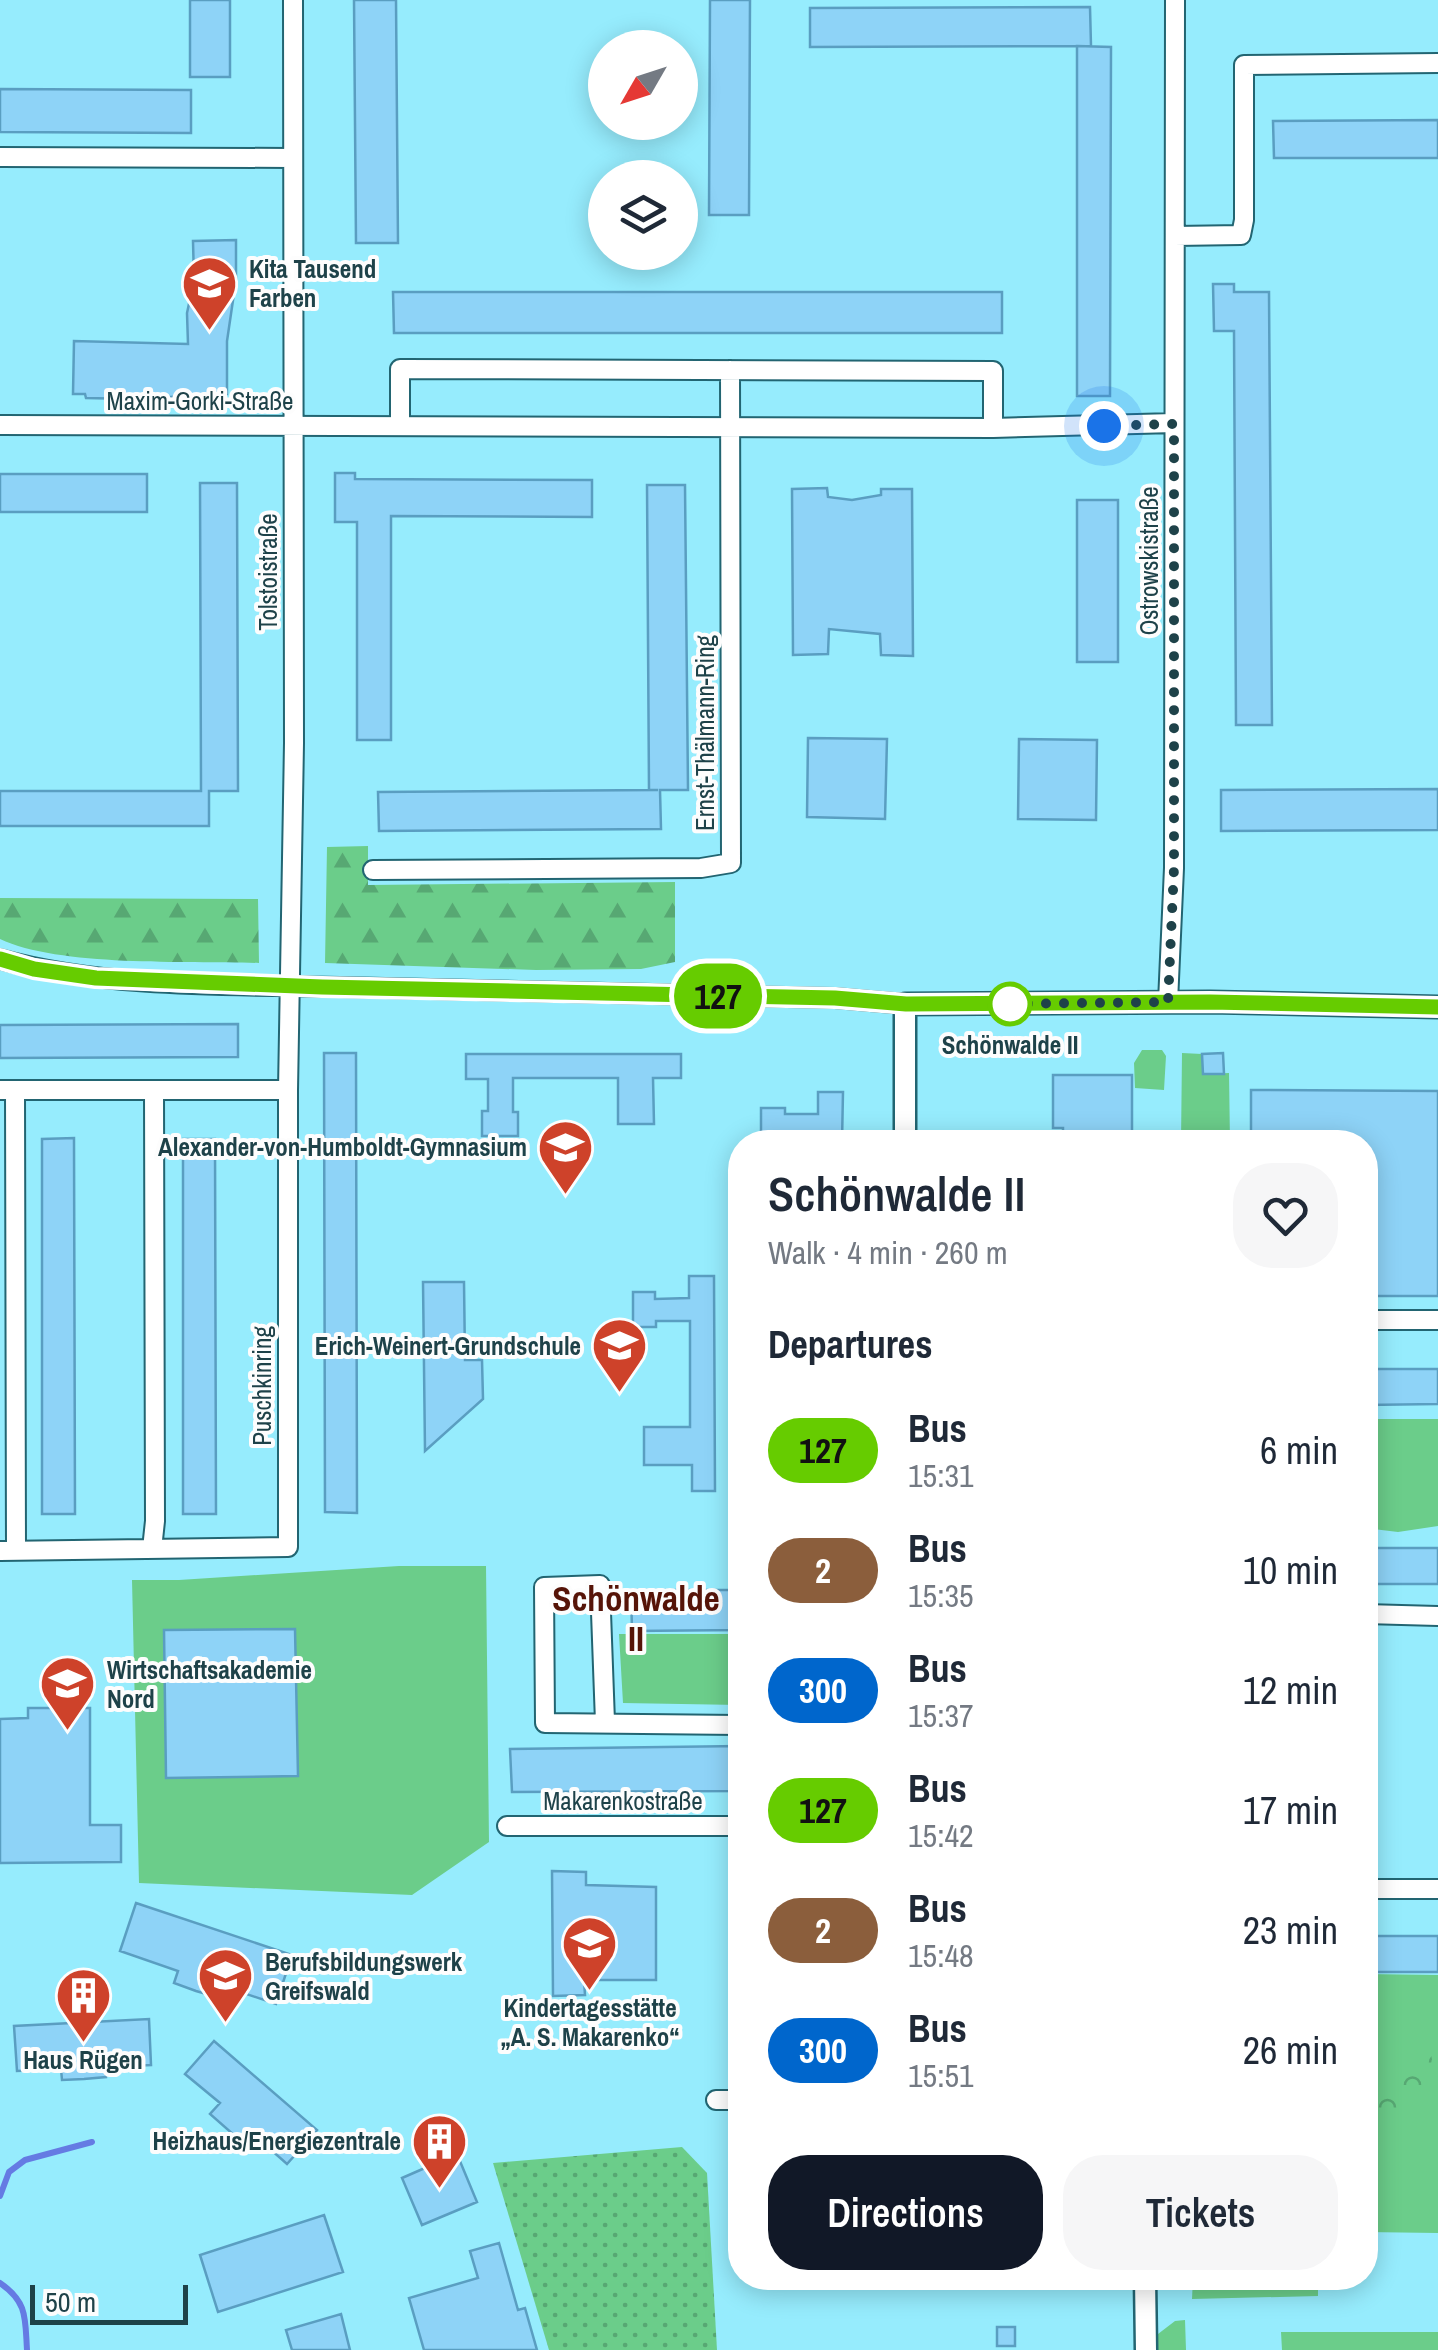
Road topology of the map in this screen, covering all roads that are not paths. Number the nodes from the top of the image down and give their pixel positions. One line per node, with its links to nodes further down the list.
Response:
1 (293, 0): 5 (street, Tolstoistraße)
2 (1175, 0): 6 (street, Ostrowskistraße)
3 (1438, 63): 6 (street)
4 (0, 157): 5 (street)
5 (291, 158): 10 (street, Tolstoistraße)
6 (1175, 236): 8 (street, Ostrowskistraße)
7 (730, 370): 11 (street); 12 (street); 13 (street)
8 (1174, 424): 13 (street, Maxim-Gorki-Straße); 17 (street, Ostrowskistraße)
9 (0, 426): 10 (street, Maxim-Gorki-Straße)
10 (292, 426): 11 (street, Maxim-Gorki-Straße); 16 (street, Tolstoistraße)
11 (400, 426): 12 (street, Maxim-Gorki-Straße)
12 (728, 426): 13 (street, Maxim-Gorki-Straße); 14 (street, Ernst-Thälmann-Ring)
13 (993, 428)
14 (373, 870)
15 (0, 959): 16 (street)
16 (290, 986): 18 (street); 22 (street, Puschkinring)
17 (1168, 1002): 18 (street); 19 (street)
18 (906, 1004): 23 (street)
19 (1438, 1007)
20 (7, 1090): 21 (street, Puschkinring); 27 (street, Puschkinring)
21 (154, 1090): 22 (street, Puschkinring); 26 (street)
22 (288, 1090): 26 (street, Puschkinring)
23 (905, 1130)
24 (1378, 1320): 25 (street)
25 (1438, 1320)
26 (152, 1550): 27 (street, Puschkinring)
27 (8, 1551)
28 (1378, 1614): 29 (street)
29 (1438, 1616)
30 (606, 1722): 30 (street); 31 (street)
31 (728, 1724)
32 (507, 1826): 33 (street, Makarenkostraße)
33 (728, 1826)
34 (1438, 1889): 35 (street)
35 (1378, 1890)
36 (716, 2100): 37 (street)
37 (728, 2100)
38 (1146, 2290): 39 (street)
39 (1146, 2350)

